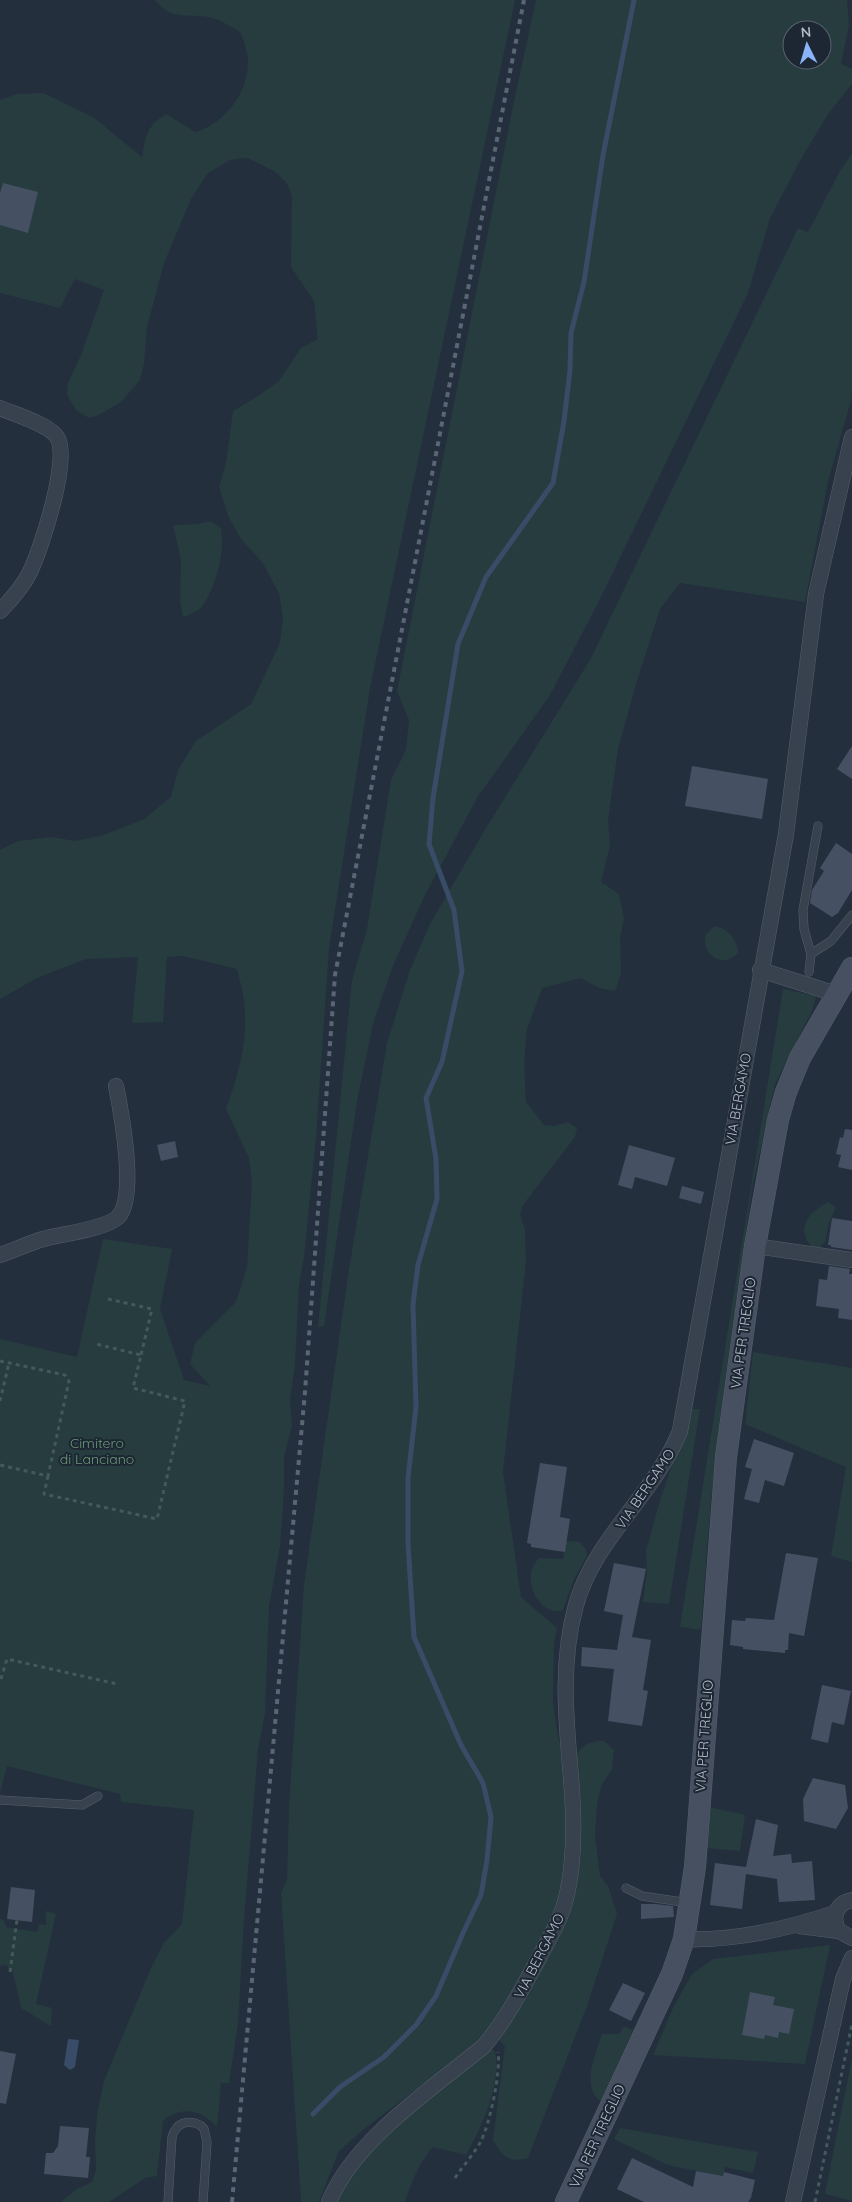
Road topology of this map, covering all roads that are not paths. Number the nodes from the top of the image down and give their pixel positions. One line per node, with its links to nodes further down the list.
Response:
1 (0, 408): 3 (street)
2 (852, 437): 8 (street, VIA BERGAMO)
3 (0, 611)
4 (818, 826): 6 (lane)
5 (852, 915): 6 (lane)
6 (811, 954): 9 (lane)
7 (852, 968): 10 (main road, VIA PER TREGLIO)
8 (760, 970): 10 (street); 28 (street, VIA BERGAMO)
9 (809, 972)
10 (836, 994): 12 (main road, VIA PER TREGLIO)
11 (116, 1086): 13 (street)
12 (755, 1246): 14 (street); 19 (main road, VIA PER TREGLIO)
13 (0, 1255)
14 (852, 1260)
15 (98, 1796): 16 (lane)
16 (0, 1800)
17 (626, 1888): 19 (lane)
18 (852, 1889): 20 (street)
19 (690, 1903): 23 (main road, VIA PER TREGLIO)
20 (843, 1905): 21 (street); 22 (street)
21 (796, 1926): 22 (street); 23 (street)
22 (845, 1935): 25 (street)
23 (684, 1939): 29 (main road, VIA PER TREGLIO)
24 (852, 1958): 25 (street)
25 (843, 1979): 30 (street)
26 (168, 2202): 27 (lane)
27 (203, 2202)
28 (329, 2202)
29 (566, 2202)
30 (793, 2202)

